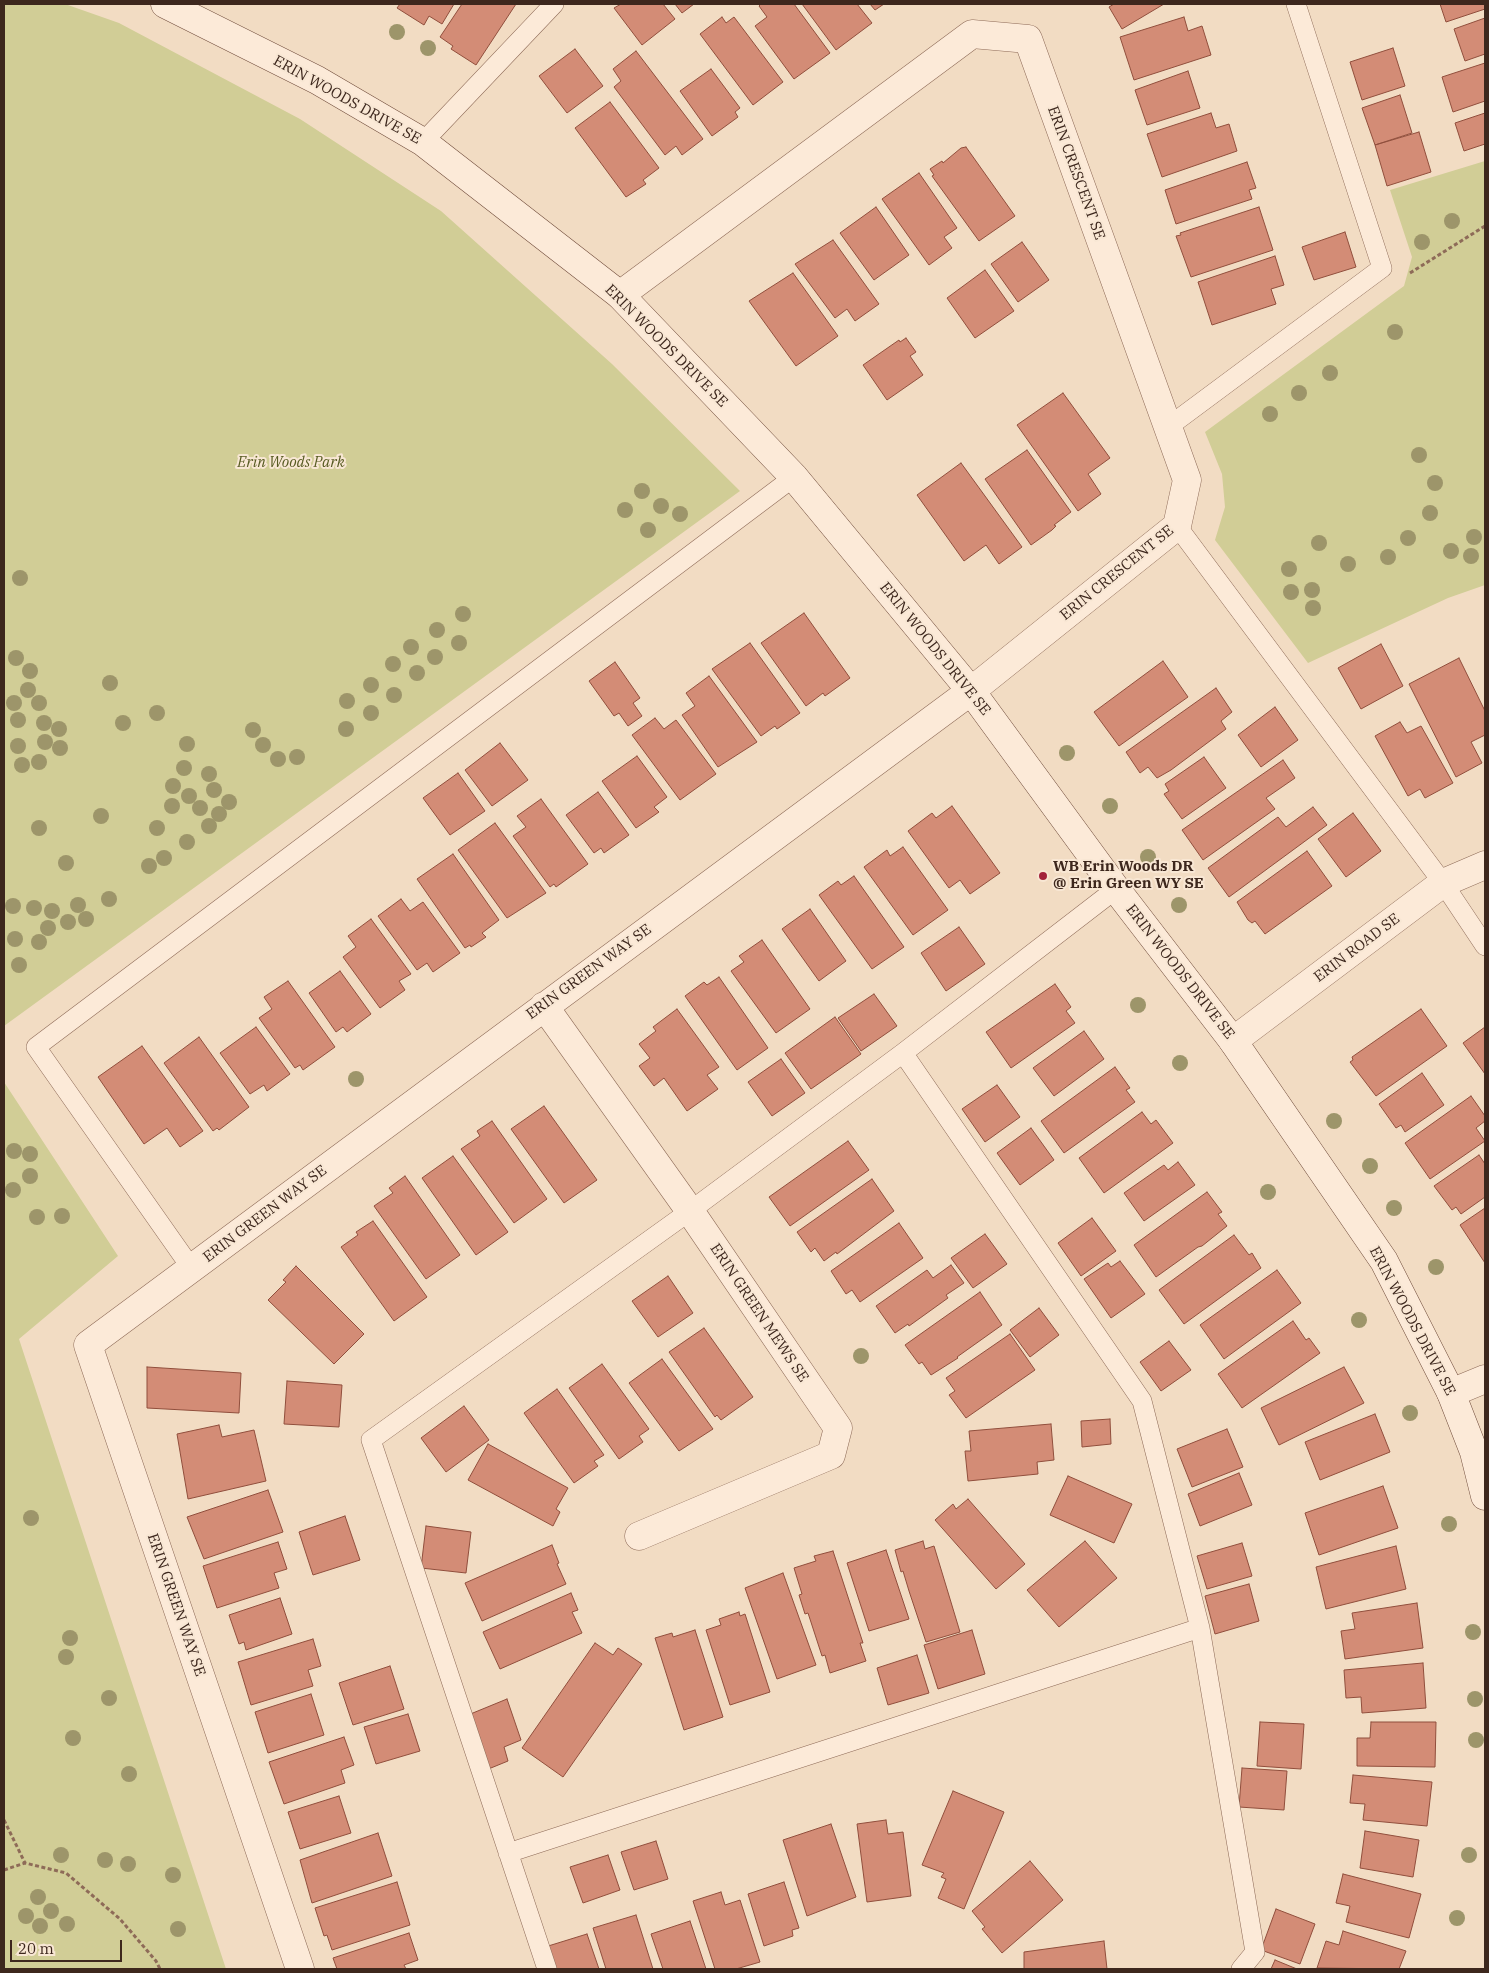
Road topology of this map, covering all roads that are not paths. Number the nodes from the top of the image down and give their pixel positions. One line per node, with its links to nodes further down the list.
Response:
1 (166, 4): 4 (street, ERIN WOODS DRIVE SE)
2 (554, 4): 4 (lane)
3 (1296, 4): 6 (lane)
4 (423, 142): 5 (street, ERIN WOODS DRIVE SE)
5 (620, 296): 6 (street, ERIN CRESCENT SE); 7 (street, ERIN WOODS DRIVE SE)
6 (1168, 427): 8 (street, ERIN CRESCENT SE)
7 (794, 477): 9 (street, ERIN WOODS DRIVE SE); 18 (lane)
8 (1177, 526): 9 (street, ERIN CRESCENT SE); 11 (lane)
9 (971, 691): 12 (street, ERIN WOODS DRIVE SE); 14 (street, ERIN GREEN WAY SE)
10 (1485, 865): 11 (street, ERIN ROAD SE)
11 (1443, 883): 13 (lane); 15 (street, ERIN ROAD SE)
12 (1116, 889): 15 (street, ERIN WOODS DRIVE SE); 16 (lane)
13 (1485, 946)
14 (544, 1006): 17 (street, ERIN GREEN MEWS SE); 18 (street, ERIN GREEN WAY SE)
15 (1233, 1042): 20 (street, ERIN WOODS DRIVE SE)
16 (902, 1052): 17 (lane); 23 (lane)
17 (690, 1210): 22 (street, ERIN GREEN MEWS SE); 24 (lane)
18 (192, 1269): 25 (street, ERIN GREEN WAY SE)
19 (1485, 1379): 20 (street)
20 (1451, 1393): 21 (street, ERIN WOODS DRIVE SE)
21 (1485, 1496)
22 (639, 1536)
23 (1200, 1628): 24 (lane); 27 (lane)
24 (508, 1853): 26 (lane)
25 (300, 1969)
26 (547, 1969)
27 (1241, 1969)

